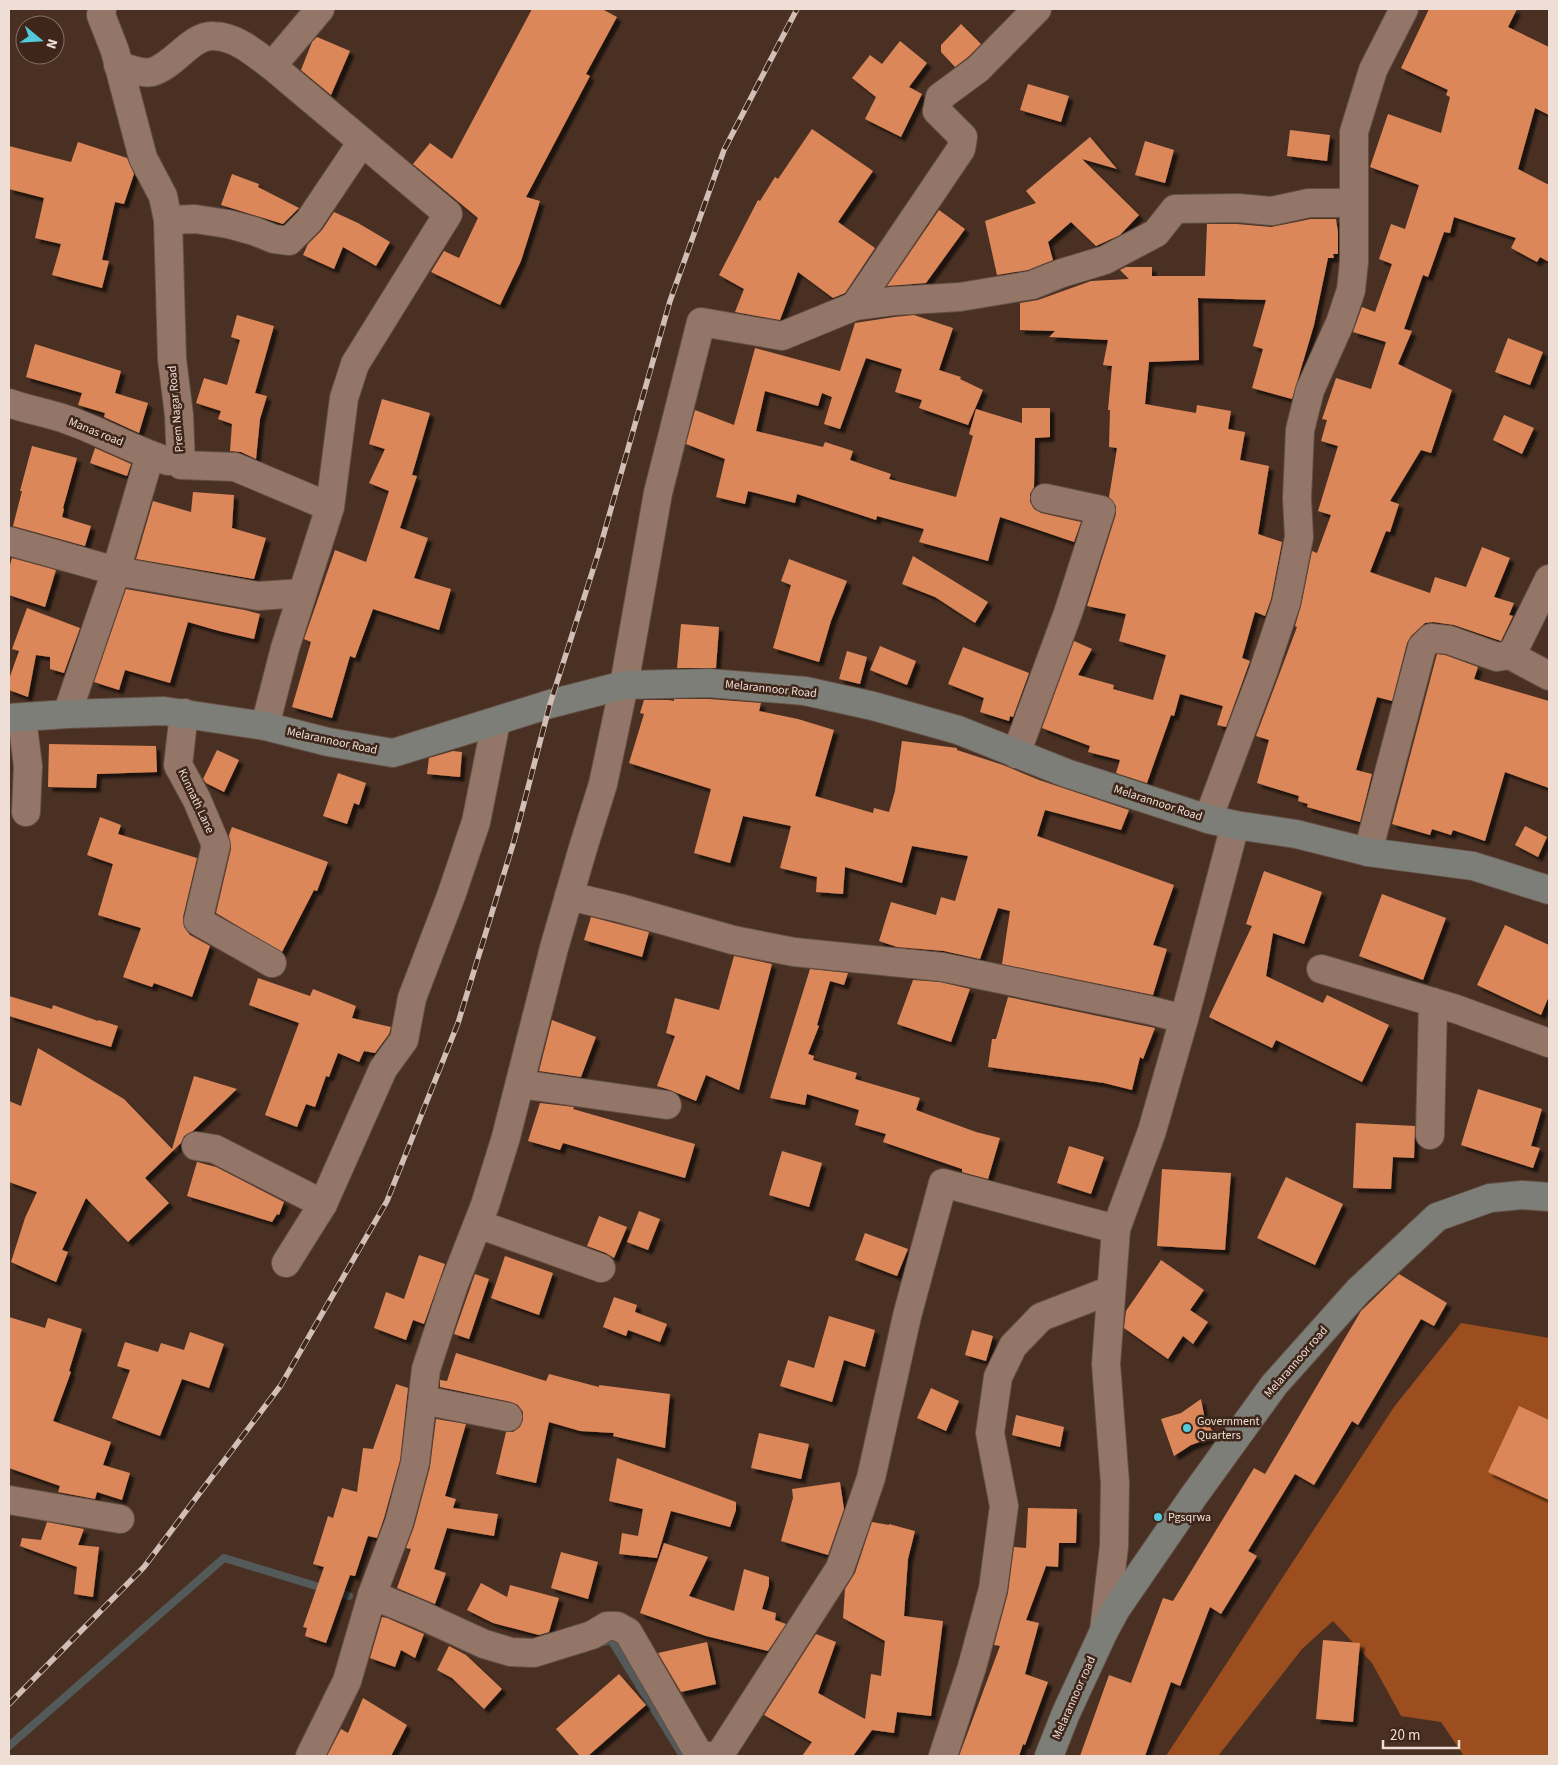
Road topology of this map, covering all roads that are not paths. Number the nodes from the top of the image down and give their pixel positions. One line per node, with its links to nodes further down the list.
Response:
1 (320, 9): 6 (street)
2 (1037, 9): 10 (street)
3 (1403, 9): 8 (street)
4 (99, 11): 5 (street, Prem Nagar Road)
5 (118, 65): 6 (street); 9 (street, Prem Nagar Road)
6 (272, 66): 7 (street)
7 (362, 142): 9 (street); 15 (street)
8 (1354, 203): 10 (street); 30 (street)
9 (168, 220): 13 (street, Prem Nagar Road)
10 (855, 306): 22 (street)
11 (9, 403): 12 (street, Manas road)
12 (150, 455): 13 (street, Manas road); 17 (street)
13 (181, 465): 15 (street, Prem Nagar Road)
14 (1045, 498): 28 (street)
15 (330, 507): 19 (street)
16 (9, 541): 17 (street)
17 (116, 571): 19 (street); 24 (street)
18 (1549, 579): 20 (street)
19 (302, 593): 27 (street)
20 (1510, 655): 21 (street); 32 (street)
21 (1549, 676)
22 (624, 685): 26 (street, Melarannoor Road); 28 (street, Melarannoor Road); 34 (street)
23 (184, 713): 24 (street, Melarannoor Road); 27 (street, Melarannoor Road); 35 (street, Kunnath Lane)
24 (67, 714): 25 (street, Melarannoor Road)
25 (15, 718): 29 (street)
26 (496, 722): 27 (street, Melarannoor Road); 45 (street)
27 (265, 726)
28 (1016, 754): 30 (street, Melarannoor Road)
29 (26, 812)
30 (1208, 819): 31 (street, Melarannoor Road)
31 (1235, 825): 32 (street, Melarannoor Road); 38 (street)
32 (1368, 852): 33 (street, Melarannoor Road)
33 (1549, 890)
34 (569, 896): 38 (street); 40 (street)
35 (272, 963)
36 (1321, 969): 37 (street)
37 (1433, 1002): 39 (street); 42 (street)
38 (1184, 1019): 47 (street)
39 (1549, 1043)
40 (520, 1084): 41 (street); 46 (street)
41 (667, 1105)
42 (1430, 1135)
43 (196, 1146): 45 (street)
44 (1549, 1196): 56 (street, Melarannoor road)
45 (324, 1204): 48 (street)
46 (478, 1224): 49 (street); 51 (street)
47 (1116, 1229): 50 (street); 58 (street)
48 (286, 1263)
49 (601, 1268)
50 (1111, 1290): 56 (street); 59 (street)
51 (422, 1400): 52 (street); 55 (street)
52 (508, 1417)
53 (9, 1500): 54 (street)
54 (120, 1519)
55 (372, 1595): 57 (street); 58 (street)
56 (1104, 1631): 60 (street, Melarannoor road)
57 (310, 1756)
58 (704, 1756)
59 (943, 1756)
60 (1049, 1756)

